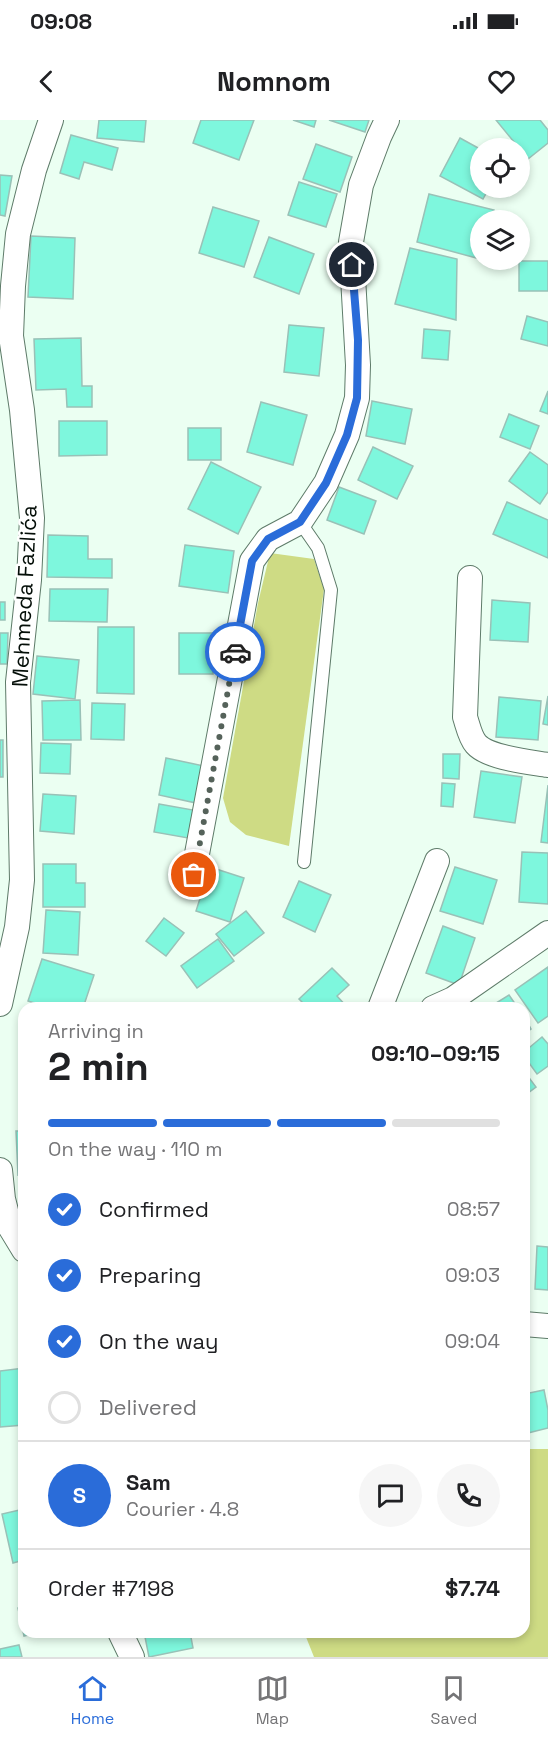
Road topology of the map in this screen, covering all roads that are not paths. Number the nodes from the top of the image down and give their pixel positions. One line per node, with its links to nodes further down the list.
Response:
1 (51, 120): 12 (street, Mehmeda Fazlića)
2 (387, 120): 3 (street)
3 (300, 522): 7 (lane); 8 (street)
4 (470, 578): 5 (street)
5 (548, 765)
6 (437, 861): 10 (street)
7 (304, 862)
8 (194, 875)
9 (548, 933): 11 (street)
10 (382, 1002)
11 (446, 1002)
12 (0, 1004)
13 (0, 1170): 14 (street)
14 (18, 1240)
15 (530, 1324): 16 (street)
16 (548, 1326)
17 (123, 1638): 18 (street)
18 (132, 1657)

